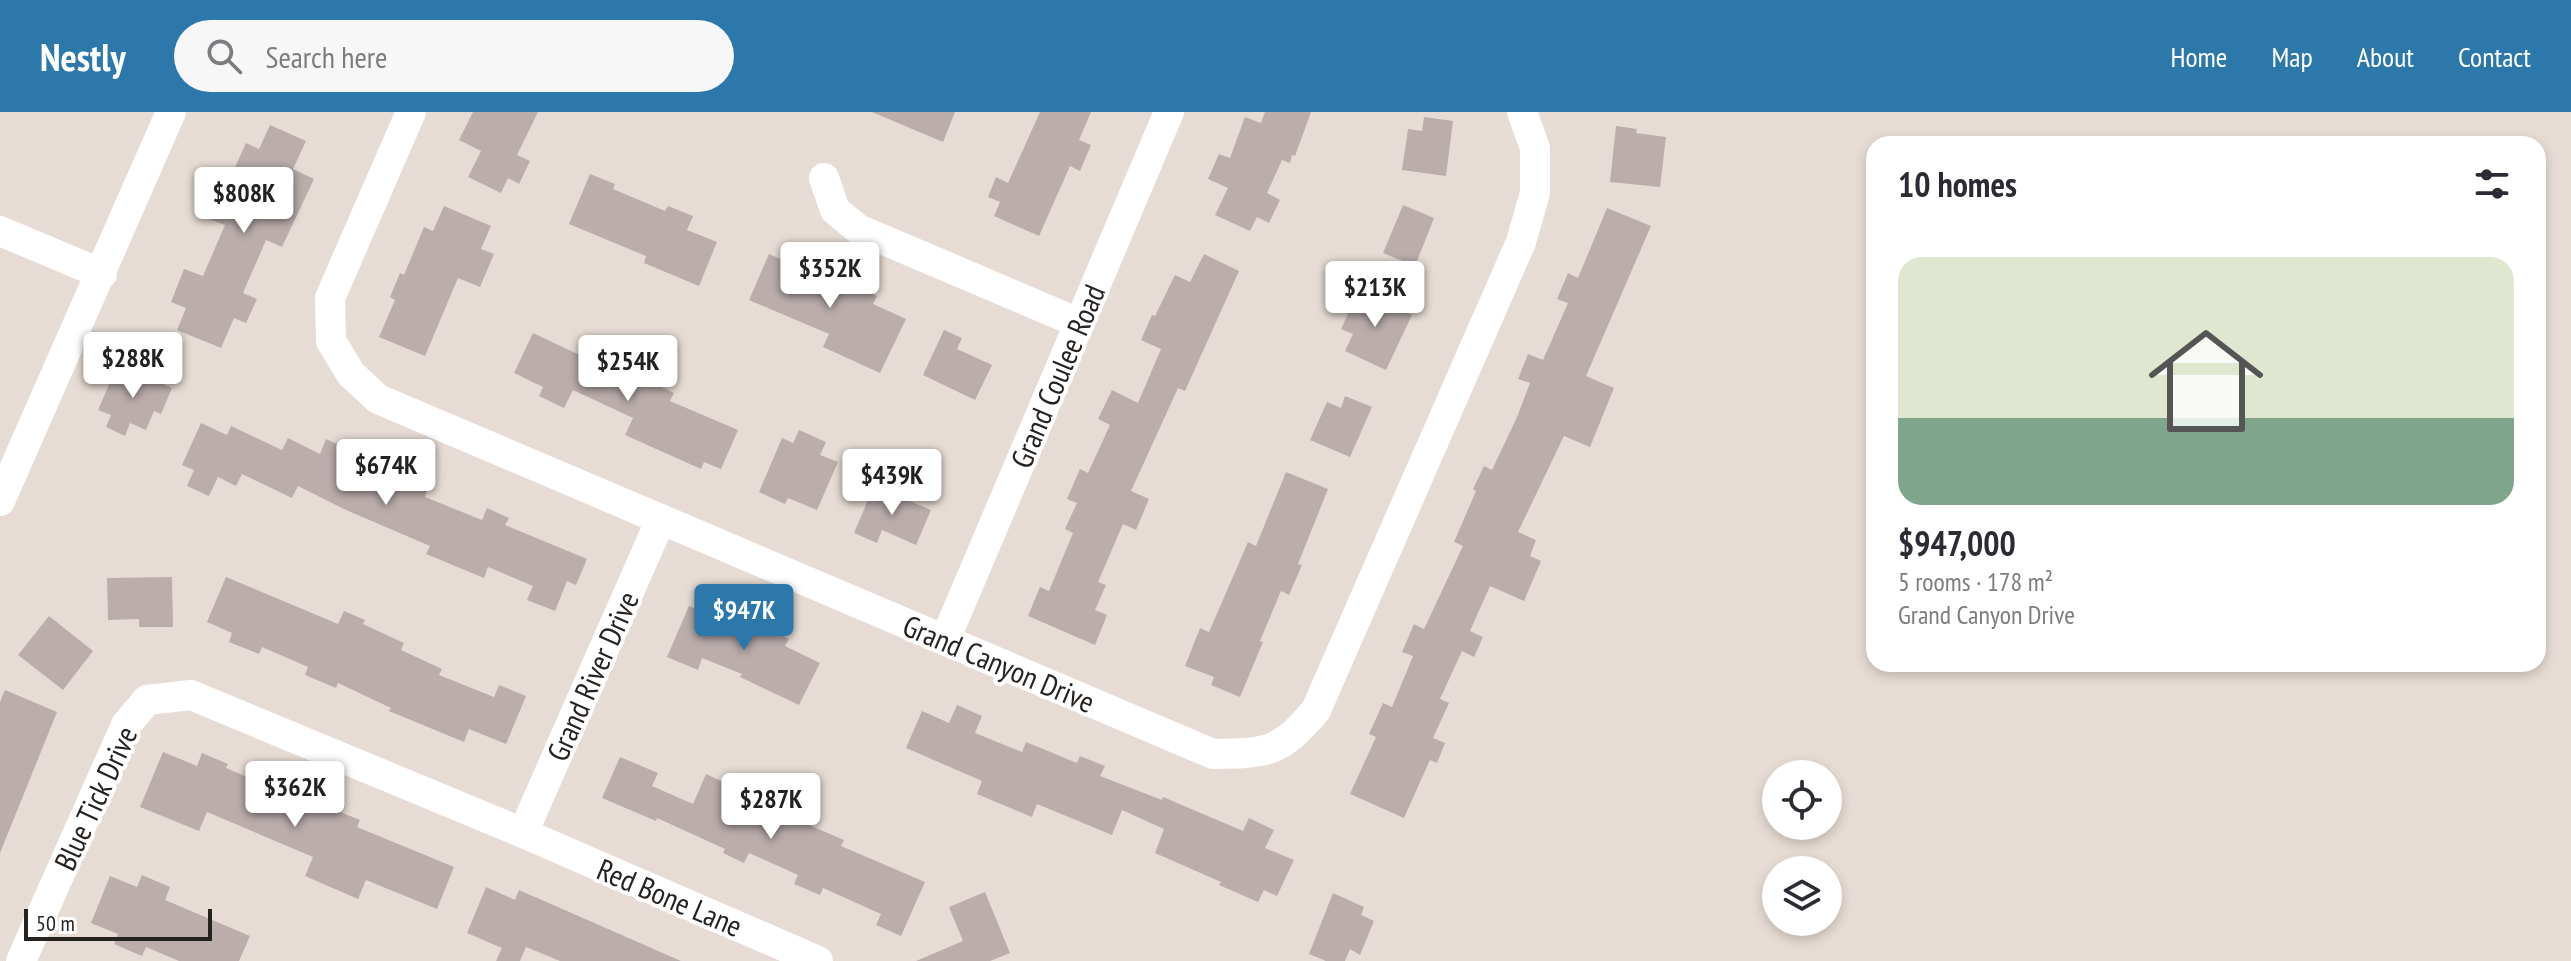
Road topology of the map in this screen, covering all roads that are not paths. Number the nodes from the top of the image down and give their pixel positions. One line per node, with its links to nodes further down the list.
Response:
1 (171, 112): 7 (street)
2 (411, 112): 10 (street, Grand Canyon Drive)
3 (1169, 112): 8 (street, Grand Coulee Road)
4 (1522, 112): 11 (street, Grand Canyon Drive)
5 (824, 178): 8 (street)
6 (0, 231): 7 (street)
7 (102, 274): 9 (street)
8 (1079, 323): 11 (street, Grand Coulee Road)
9 (0, 501)
10 (661, 519): 11 (street, Grand Canyon Drive); 12 (street, Grand River Drive)
11 (945, 640)
12 (523, 833): 13 (street, Blue Tick Drive); 14 (street, Red Bone Lane)
13 (21, 961)
14 (818, 961)

